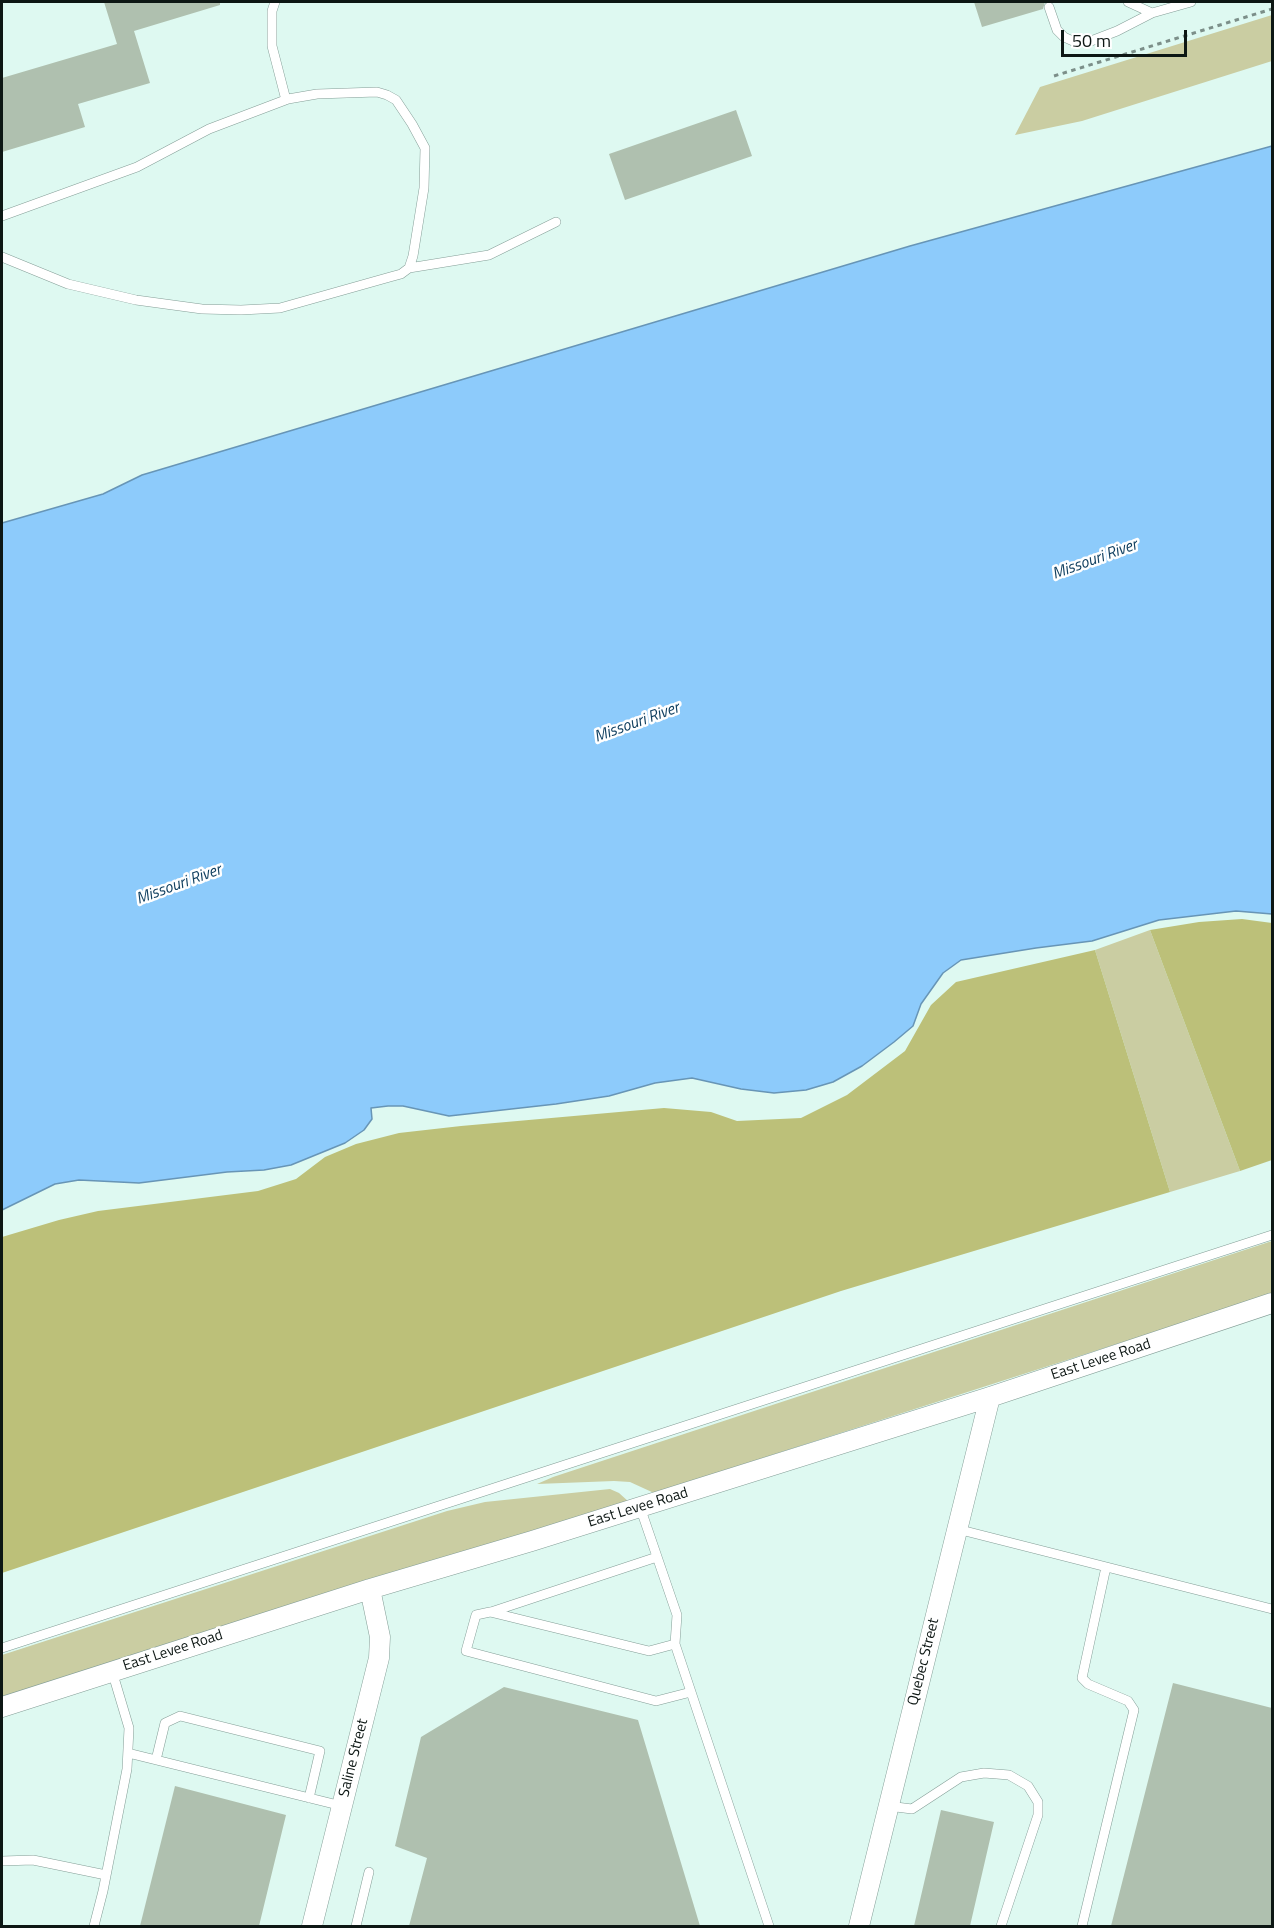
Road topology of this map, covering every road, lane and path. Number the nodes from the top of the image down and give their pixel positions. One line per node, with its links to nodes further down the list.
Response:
1 (275, 2): 8 (lane)
2 (1128, 2): 6 (lane)
3 (1191, 2): 6 (lane)
4 (1049, 7): 6 (lane)
5 (1272, 9): 7 (path)
6 (1152, 14)
7 (1054, 76)
8 (285, 100): 9 (lane); 12 (lane)
9 (2, 216)
10 (556, 222): 12 (lane)
11 (2, 257): 12 (lane)
12 (409, 268)
13 (1272, 1235): 24 (lane)
14 (1272, 1304): 15 (street, East Levee Road)
15 (990, 1397): 16 (street, East Levee Road); 17 (street, Quebec Street)
16 (640, 1507): 18 (lane); 20 (street, East Levee Road)
17 (957, 1529): 19 (lane); 32 (street, Quebec Street)
18 (657, 1557): 22 (lane); 23 (lane)
19 (1106, 1567): 21 (lane); 42 (lane)
20 (370, 1589): 25 (street, East Levee Road); 31 (street, Saline Street)
21 (1272, 1609)
22 (490, 1612): 23 (lane); 26 (lane)
23 (675, 1644): 26 (lane)
24 (2, 1648)
25 (112, 1671): 27 (street, East Levee Road); 28 (lane)
26 (691, 1692): 39 (lane)
27 (2, 1707)
28 (128, 1753): 29 (lane); 35 (lane)
29 (156, 1760): 30 (lane); 30 (lane)
30 (309, 1798): 31 (lane)
31 (342, 1806): 37 (street, Saline Street)
32 (888, 1806): 40 (street, Quebec Street); 41 (lane)
33 (2, 1861): 35 (lane)
34 (369, 1872): 38 (lane)
35 (106, 1875): 36 (lane)
36 (94, 1926)
37 (312, 1926)
38 (356, 1926)
39 (769, 1926)
40 (859, 1926)
41 (1001, 1926)
42 (1082, 1926)

